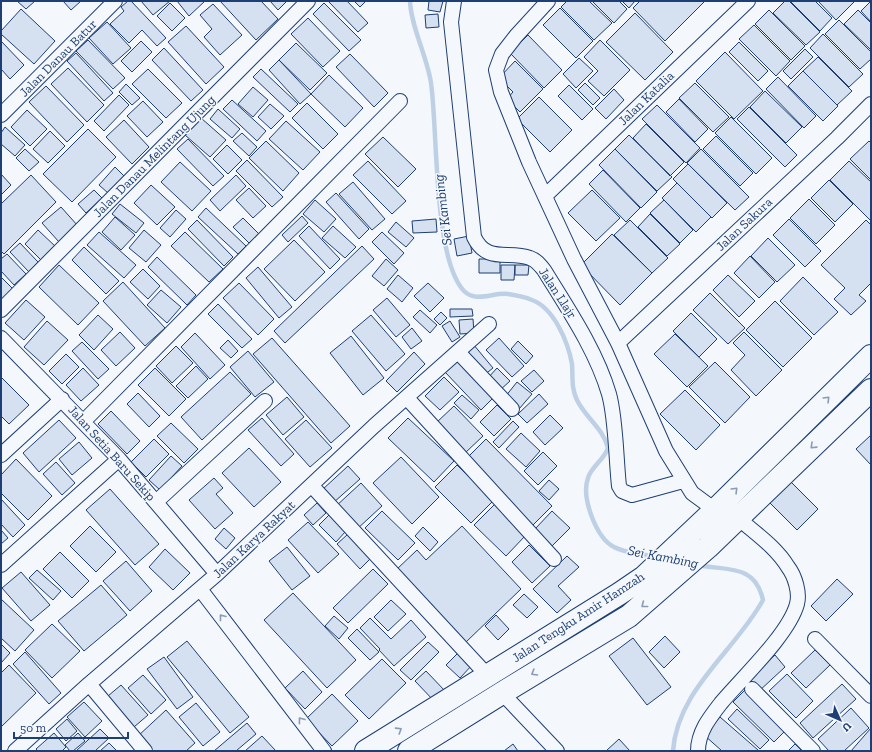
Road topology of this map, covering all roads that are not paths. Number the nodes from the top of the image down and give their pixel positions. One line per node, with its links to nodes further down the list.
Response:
1 (116, 1): 8 (street, Jalan Danau Batur)
2 (308, 1): 10 (street, Jalan Danau Melintang Ujung)
3 (454, 1): 24 (street, Jalan Llajr)
4 (548, 1): 9 (street)
5 (748, 1): 9 (street, Jalan Katalia)
6 (400, 101): 21 (street)
7 (871, 104): 13 (street, Jalan Sakura)
8 (1, 115)
9 (545, 196): 13 (street)
10 (1, 310)
11 (489, 324): 14 (street, Jalan Karya Rakyat)
12 (1, 338): 18 (street, Jalan Setia Baru Sekip)
13 (618, 344): 24 (street)
14 (458, 352): 17 (street, Jalan Karya Rakyat); 20 (street)
15 (871, 356): 27 (main road, Jalan Tengku Amir Hamzah, one-way to 15)
16 (871, 390): 28 (main road, Jalan Tengku Amir Hamzah, one-way to 28)
17 (407, 398): 25 (street, Jalan Karya Rakyat); 29 (street)
18 (62, 399): 21 (street, Jalan Setia Baru Sekip); 22 (street)
19 (265, 401): 26 (street)
20 (512, 409)
21 (84, 422): 23 (street, Jalan Setia Baru Sekip)
22 (1, 455)
23 (119, 459): 26 (street, Jalan Setia Baru Sekip); 30 (street)
24 (683, 480): 27 (street)
25 (312, 486): 31 (street, Jalan Karya Rakyat); 34 (street)
26 (156, 502): 31 (street, Jalan Setia Baru Sekip)
27 (715, 510): 34 (main road, Jalan Tengku Amir Hamzah)
28 (738, 518): 37 (main road, Jalan Tengku Amir Hamzah, one-way to 37); 45 (street)
29 (554, 559)
30 (1, 565)
31 (218, 574): 32 (street, Jalan Karya Rakyat)
32 (200, 589): 35 (street, Jalan Karya Rakyat); 41 (street, one-way to 32)
33 (815, 639): 38 (street)
34 (487, 675): 42 (main road, Jalan Tengku Amir Hamzah, one-way to 34)
35 (89, 684): 39 (street, Jalan Karya Rakyat); 40 (street)
36 (752, 689): 46 (street)
37 (502, 692): 43 (main road, Jalan Tengku Amir Hamzah); 44 (street)
38 (871, 696)
39 (15, 751)
40 (145, 751)
41 (324, 751)
42 (366, 751)
43 (409, 751)
44 (557, 751)
45 (698, 751)
46 (813, 751)

